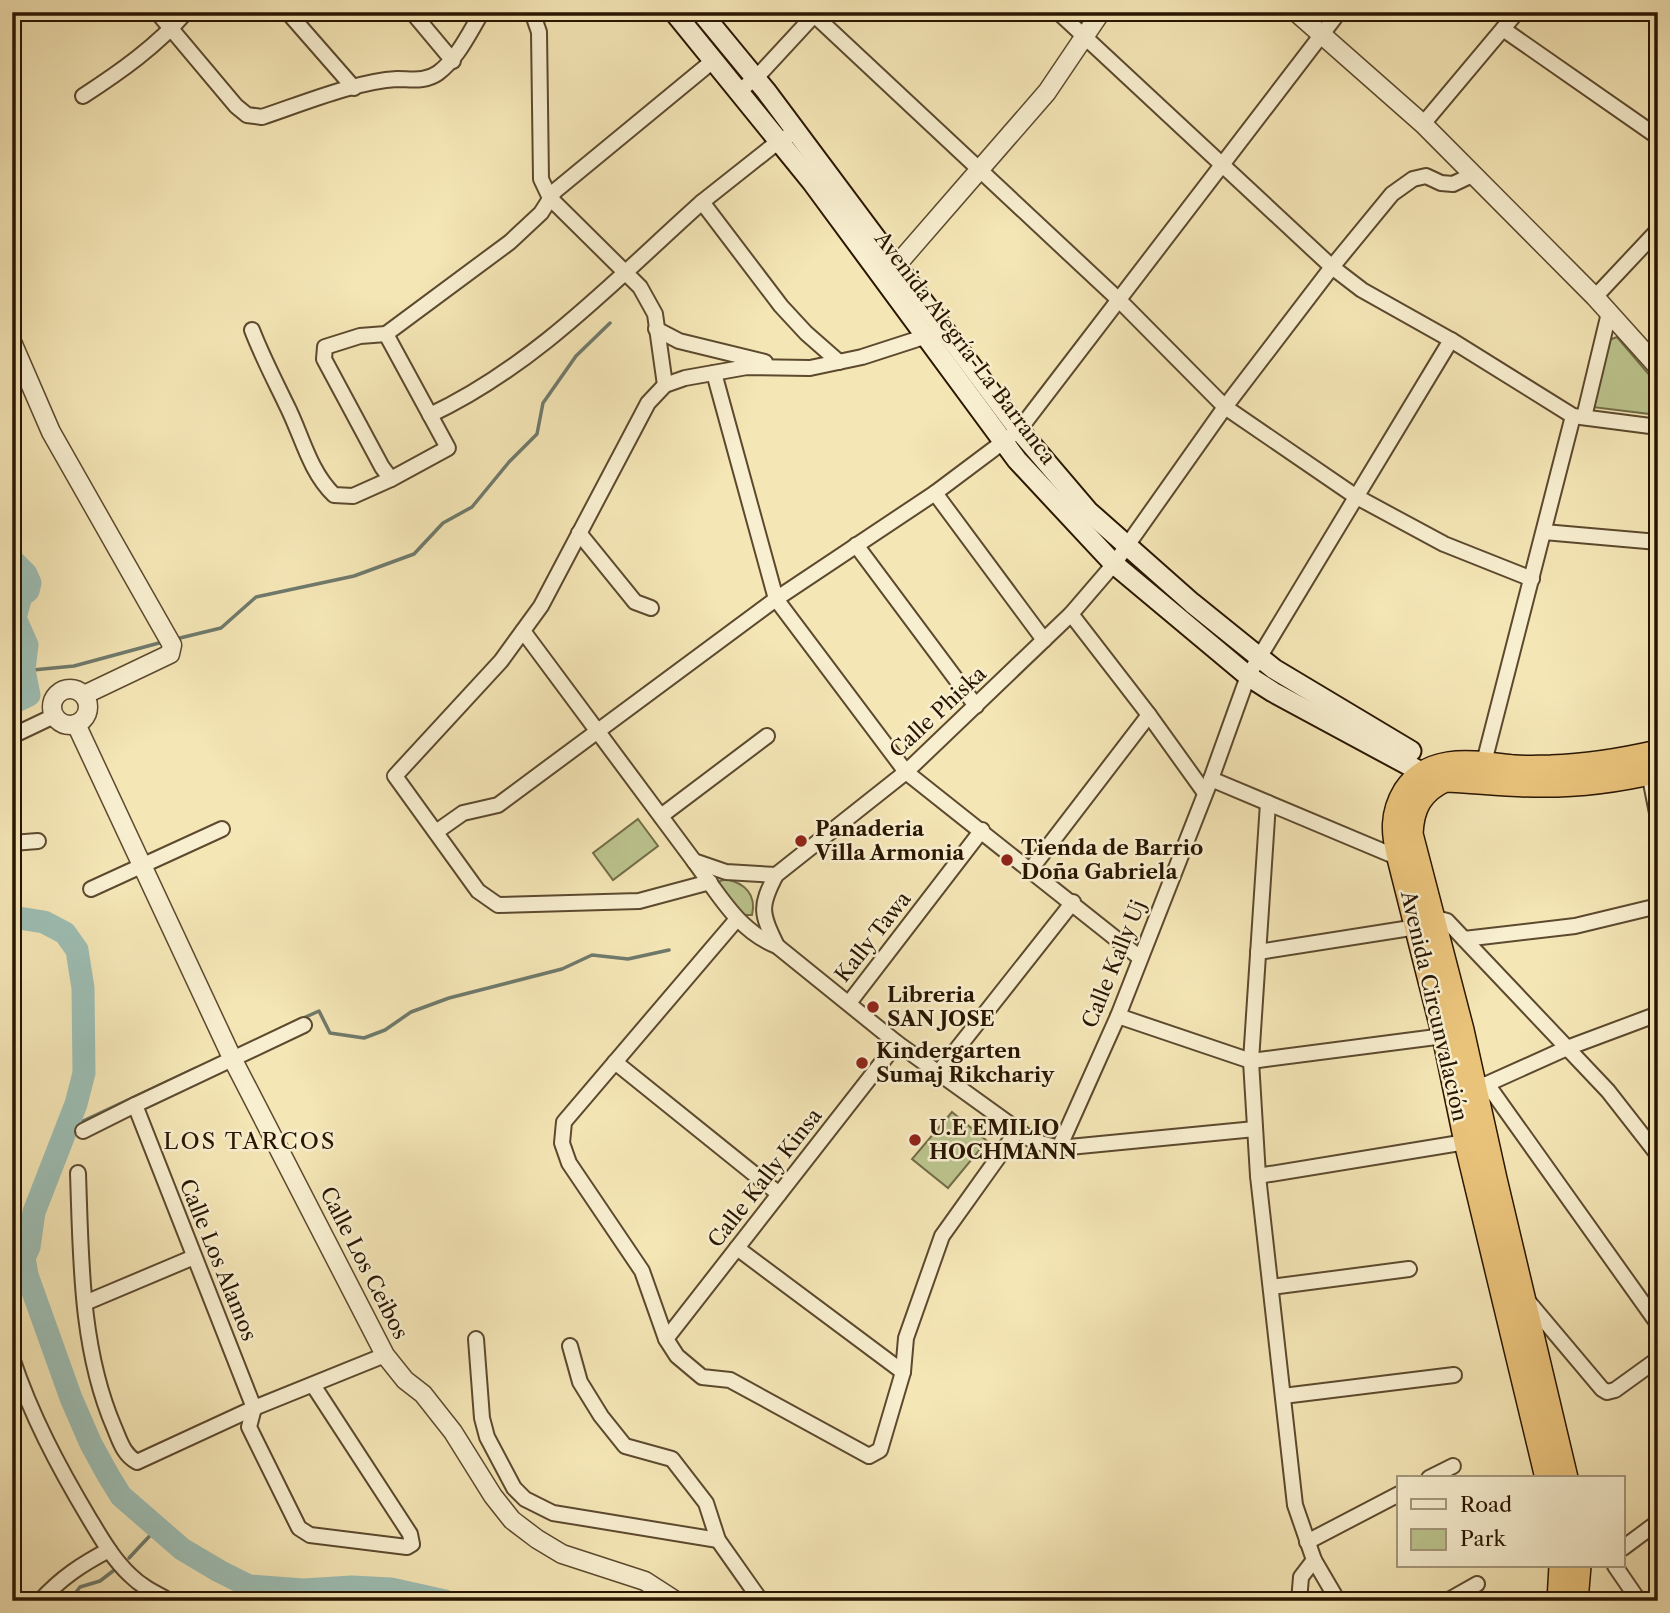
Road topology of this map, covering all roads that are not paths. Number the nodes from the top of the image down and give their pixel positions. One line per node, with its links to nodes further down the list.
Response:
1 (157, 12): 15 (street)
2 (186, 12): 15 (street)
3 (412, 12): 20 (street)
4 (482, 12): 20 (street)
5 (532, 12): 31 (street)
6 (674, 12): 19 (main road, Avenida Alegría-La Barranca)
7 (701, 12): 21 (main road, Avenida Alegría-La Barranca)
8 (1058, 12): 18 (street)
9 (1101, 12): 18 (street)
10 (1296, 12): 17 (street)
11 (1339, 12): 17 (street)
12 (1517, 12): 16 (street)
13 (814, 13): 21 (street); 29 (street)
14 (291, 16): 22 (street)
15 (171, 29): 22 (street); 24 (street)
16 (1503, 29): 25 (street); 27 (street)
17 (1322, 35): 25 (street); 28 (street)
18 (1085, 39): 28 (street); 29 (street)
19 (714, 60): 23 (main road, Avenida Alegría-La Barranca); 31 (street)
20 (453, 61): 22 (street)
21 (756, 78): 23 (street); 26 (main road, Avenida Alegría-La Barranca)
22 (354, 88)
23 (739, 91): 26 (main road, Avenida Alegría-La Barranca)
24 (83, 96)
25 (1423, 124): 30 (street)
26 (788, 136): 32 (street); 36 (main road, Avenida Alegría-La Barranca)
27 (1658, 137)
28 (1224, 164): 34 (street); 38 (street)
29 (981, 169): 36 (street); 38 (street)
30 (1472, 176): 34 (street, Calle Phiska); 37 (street)
31 (550, 198): 35 (street); 43 (street)
32 (702, 202): 35 (street); 46 (street)
33 (1658, 230): 37 (street)
34 (1332, 267): 44 (street); 51 (street, Calle Phiska)
35 (625, 271): 40 (street); 52 (street)
36 (890, 274): 42 (main road, Avenida Alegría-La Barranca)
37 (1595, 297): 39 (street)
38 (1120, 301): 51 (street); 55 (street)
39 (1609, 313): 48 (street); 53 (street)
40 (656, 329): 47 (street); 50 (street)
41 (252, 330): 57 (street)
42 (935, 333): 46 (street); 55 (main road, Avenida Alegría-La Barranca); 56 (main road, Avenida Alegría-La Barranca)
43 (386, 334): 52 (street); 57 (street)
44 (1451, 340): 53 (street); 59 (street, Calle Kally Uj)
45 (12, 342): 74 (street)
46 (839, 362): 47 (street)
47 (787, 367): 49 (street)
48 (1658, 367)
49 (714, 373): 50 (street); 67 (street)
50 (665, 385): 61 (street)
51 (1225, 407): 59 (street); 64 (street, Calle Phiska)
52 (430, 415): 57 (street)
53 (1579, 416): 54 (street); 60 (street)
54 (1658, 427)
55 (1019, 430): 56 (street); 64 (main road, Avenida Alegría-La Barranca)
56 (1003, 443): 58 (street); 65 (main road, Avenida Alegría-La Barranca)
57 (391, 479)
58 (935, 492): 63 (street); 71 (street)
59 (1355, 496): 66 (street); 72 (street, Calle Kally Uj)
60 (1544, 531): 62 (street); 66 (street)
61 (579, 533): 68 (street); 70 (street)
62 (1658, 542)
63 (856, 545): 67 (street); 75 (street)
64 (1127, 547): 65 (street, Calle Phiska); 72 (main road, Avenida Alegría-La Barranca)
65 (1114, 564): 69 (street, Calle Phiska); 73 (main road, Avenida Alegría-La Barranca)
66 (1532, 579): 84 (street)
67 (776, 599): 79 (street); 83 (street)
68 (651, 608)
69 (1071, 614): 71 (street, Calle Phiska); 76 (street)
70 (523, 631): 79 (street); 92 (street)
71 (1044, 640): 75 (street, Calle Phiska)
72 (1259, 658): 73 (street, Calle Kally Uj); 85 (main road, Avenida Alegría-La Barranca)
73 (1248, 676): 85 (main road, Avenida Alegría-La Barranca); 86 (street, Calle Kally Uj)
74 (84, 695): 77 (street); 78 (street)
75 (976, 706): 83 (street, Calle Phiska)
76 (1150, 715): 86 (street); 98 (street)
77 (54, 716): 78 (street); 80 (street)
78 (76, 724): 97 (street, Calle Los Ceibos)
79 (599, 732): 88 (street); 92 (street)
80 (12, 736)
81 (767, 736): 88 (street)
82 (1652, 763): 84 (highway); 89 (street)
83 (906, 772): 91 (street); 99 (street, Calle Phiska)
84 (1482, 772): 85 (highway)
85 (1434, 777): 95 (highway, Avenida Circunvalación)
86 (1208, 786): 87 (street); 109 (street, Calle Kally Uj)
87 (1268, 803): 95 (street); 108 (street)
88 (661, 816): 96 (street)
89 (1658, 818)
90 (222, 829): 97 (street)
91 (982, 830): 98 (street); 110 (street, Kally Tawa)
92 (436, 832): 100 (street)
93 (38, 841): 94 (street)
94 (12, 843)
95 (1407, 856): 105 (highway, Avenida Circunvalación)
96 (694, 861): 99 (street); 100 (street)
97 (143, 866): 101 (street); 117 (street, Calle Los Ceibos)
98 (1031, 869): 102 (street)
99 (776, 874): 107 (street)
100 (710, 882): 104 (street)
101 (91, 889)
102 (1073, 902): 109 (street); 120 (street)
103 (1658, 906): 106 (street)
104 (737, 919): 107 (street); 119 (street)
105 (1422, 922): 106 (street); 108 (street); 114 (highway, Avenida Circunvalación); 121 (highway, Avenida Circunvalación)
106 (1464, 939): 116 (street)
107 (777, 946): 110 (street)
108 (1258, 952): 118 (street)
109 (1139, 957): 112 (street, Calle Kally Uj)
110 (849, 1003): 115 (street)
111 (1658, 1014): 116 (street)
112 (1118, 1016): 118 (street); 127 (street, Calle Kally Uj)
113 (304, 1025): 117 (street)
114 (1444, 1035): 118 (street); 126 (highway, Avenida Circunvalación)
115 (897, 1042): 120 (street); 131 (street, Calle Kally Kinsa)
116 (1567, 1048): 121 (street); 128 (street)
117 (233, 1060): 122 (street); 142 (street, Calle Los Ceibos)
118 (1251, 1061): 123 (street)
119 (615, 1062): 131 (street); 140 (street)
120 (938, 1073): 124 (street)
121 (1481, 1085): 137 (highway, Avenida Circunvalación); 138 (street)
122 (135, 1105): 125 (street); 133 (street, Calle Los Alamos)
123 (1255, 1129): 127 (street); 130 (street)
124 (1017, 1130): 127 (street); 145 (street)
125 (83, 1131)
126 (1466, 1142): 130 (street); 137 (highway, Avenida Circunvalación)
127 (1059, 1148)
128 (1656, 1151)
129 (78, 1172): 136 (street)
130 (1258, 1176): 135 (street)
131 (779, 1194): 132 (street, Calle Kally Kinsa)
132 (737, 1248): 140 (street, Calle Kally Kinsa); 145 (street)
133 (194, 1257): 136 (street); 149 (street, Calle Los Alamos)
134 (1409, 1269): 135 (street)
135 (1271, 1287): 148 (street)
136 (85, 1303): 149 (street)
137 (1521, 1311): 144 (street); 152 (highway, Avenida Circunvalación); 153 (highway, Avenida Circunvalación)
138 (1658, 1324)
139 (476, 1339): 156 (street)
140 (666, 1339): 145 (street)
141 (570, 1346): 156 (street)
142 (385, 1354): 147 (street); 167 (street, Calle Los Ceibos)
143 (12, 1358): 159 (street)
144 (1658, 1359)
145 (903, 1372)
146 (1454, 1376): 148 (street)
147 (313, 1385): 149 (street); 149 (street, Calle Los Alamos)
148 (1283, 1396): 157 (street)
149 (254, 1408)
150 (1453, 1466): 151 (street)
151 (1433, 1476)
152 (1547, 1476)
153 (1565, 1476)
154 (1397, 1495): 157 (street)
155 (1658, 1522): 158 (street)
156 (718, 1540): 168 (street)
157 (1307, 1542): 160 (street)
158 (1624, 1548)
159 (109, 1550): 165 (street); 166 (street)
160 (1314, 1560): 169 (street); 170 (street)
161 (1561, 1568): 172 (highway)
162 (1579, 1568): 173 (highway)
163 (1616, 1568): 174 (street)
164 (1477, 1584): 171 (street)
165 (40, 1601)
166 (170, 1601)
167 (676, 1601)
168 (761, 1601)
169 (1298, 1601)
170 (1338, 1601)
171 (1447, 1601)
172 (1559, 1601)
173 (1576, 1601)
174 (1639, 1601)

